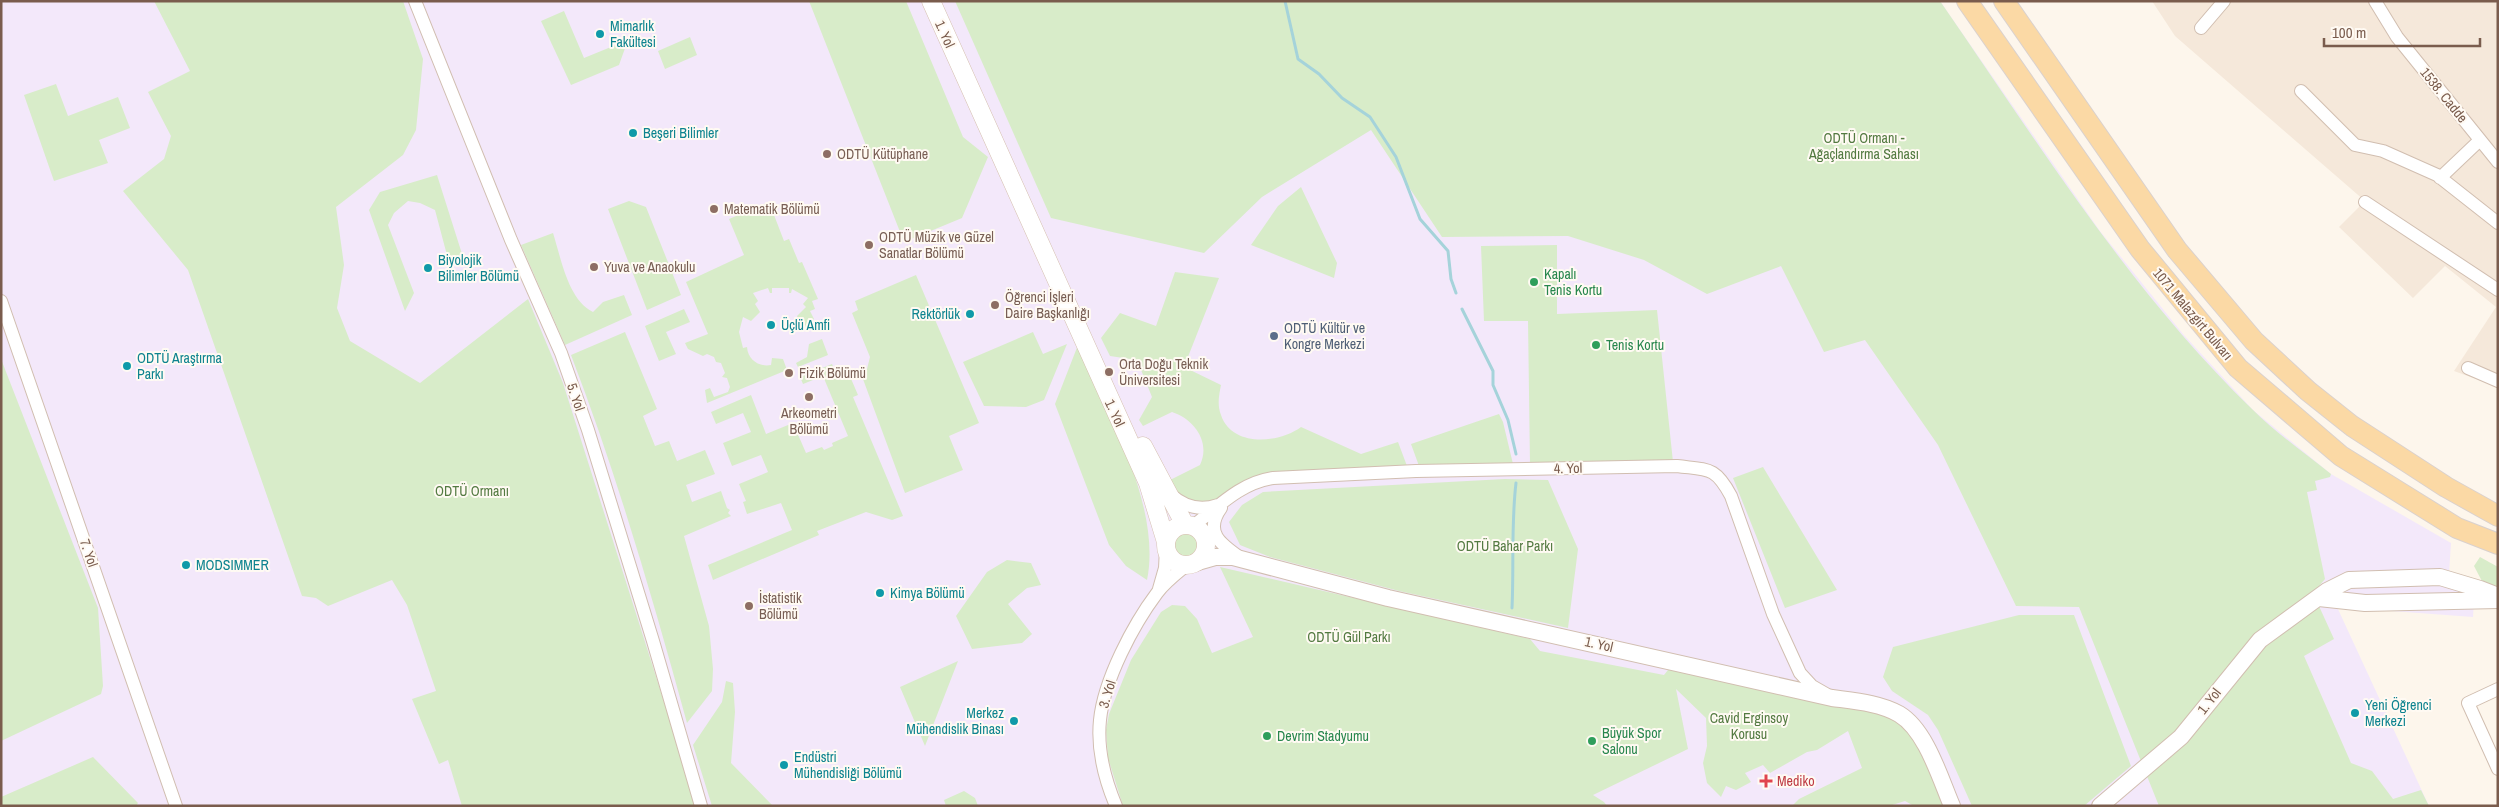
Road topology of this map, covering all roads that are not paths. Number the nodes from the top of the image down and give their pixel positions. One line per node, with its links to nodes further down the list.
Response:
1 (415, 1): 38 (street, 5. Yol)
2 (931, 1): 11 (main road, 1. Yol)
3 (942, 1): 11 (main road, 1. Yol)
4 (1967, 1): 25 (main road, 1071 Malazgirt Bulvarı)
5 (2004, 1): 23 (main road, 1071 Malazgirt Bulvarı)
6 (2224, 1): 8 (street)
7 (2375, 1): 10 (street, 1538. Cadde)
8 (2200, 28)
9 (2301, 91): 13 (street)
10 (2480, 140): 12 (street, 1538. Cadde); 13 (street)
11 (1001, 148): 18 (main road, 1. Yol)
12 (2498, 162)
13 (2440, 178): 15 (street)
14 (2365, 202): 16 (street)
15 (2498, 222)
16 (2498, 290)
17 (1, 301): 37 (street, 7. Yol)
18 (1077, 316): 21 (main road, 1. Yol); 26 (main road, 1. Yol)
19 (2468, 368): 20 (street)
20 (2498, 381)
21 (1165, 489): 22 (street, 4. Yol); 24 (main road, 1. Yol)
22 (1225, 502): 24 (street, 4. Yol); 27 (street, 4. Yol); 32 (street, 4. Yol)
23 (2498, 516)
24 (1189, 526): 26 (main road); 28 (main road)
25 (2498, 544)
26 (1166, 545): 28 (main road); 29 (street, 3. Yol)
27 (1245, 561): 28 (street, 1. Yol); 33 (street, 1. Yol)
28 (1191, 564): 29 (street, 3. Yol)
29 (1158, 591): 39 (street, 3. Yol)
30 (2319, 598): 31 (street); 31 (street, 1. Yol); 41 (street, 1. Yol)
31 (2498, 598)
32 (1793, 657): 33 (street); 35 (street, 4. Yol)
33 (1781, 686): 35 (street, 1. Yol)
34 (2498, 689): 36 (street)
35 (1832, 698): 40 (street, 1. Yol)
36 (2498, 768)
37 (176, 806)
38 (701, 806)
39 (1116, 806)
40 (1952, 806)
41 (2100, 806)

